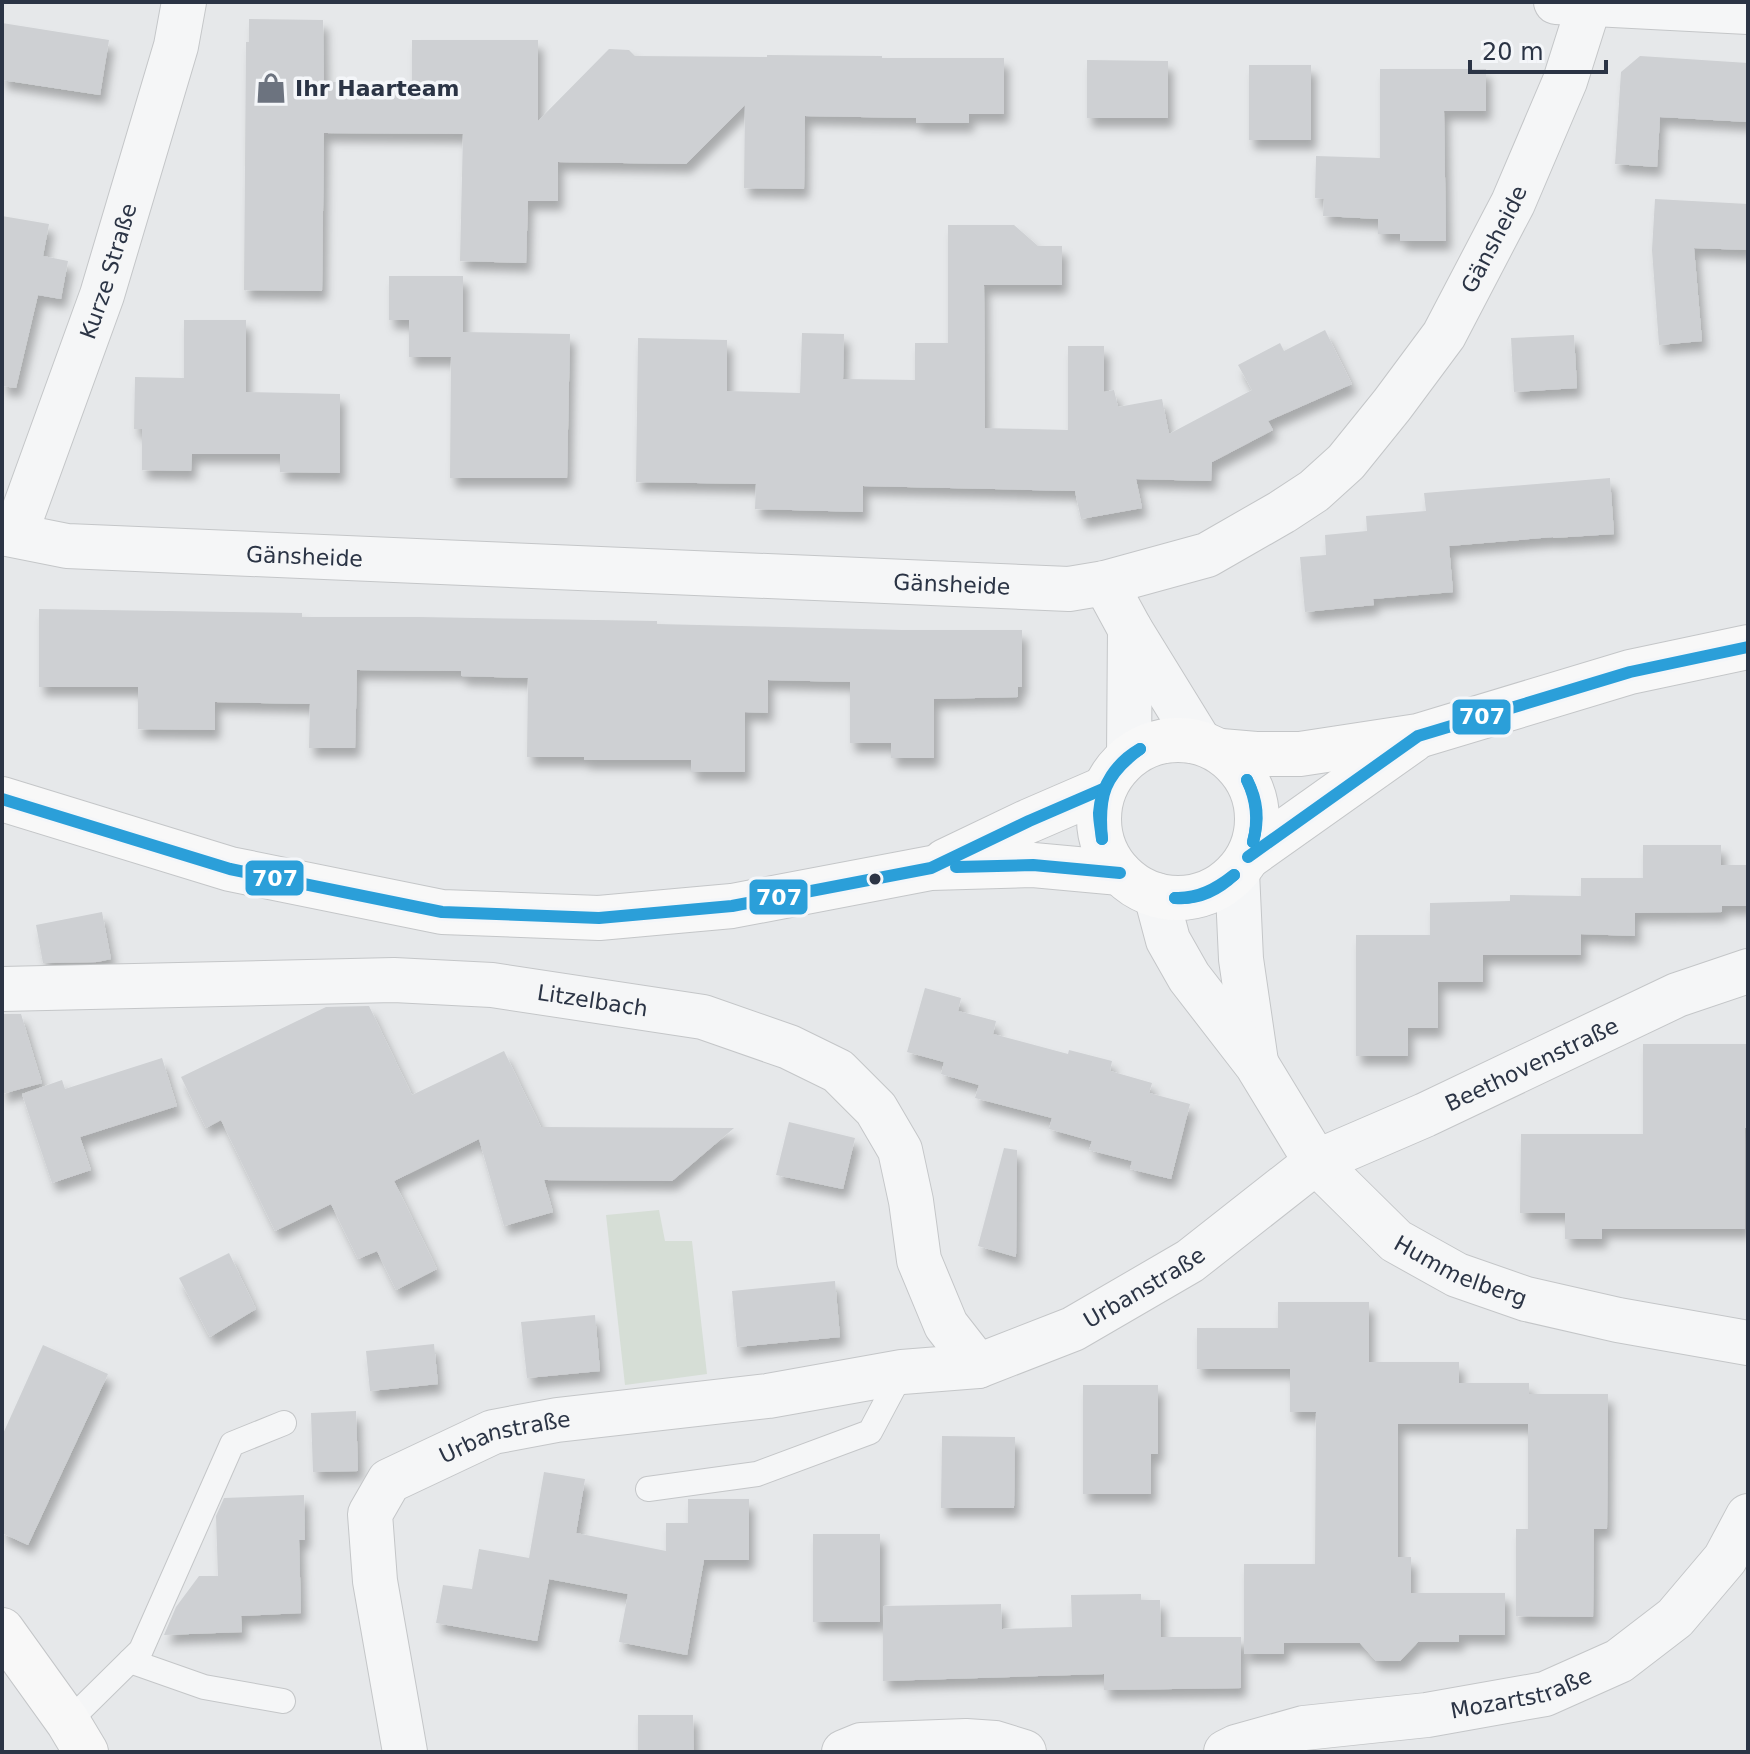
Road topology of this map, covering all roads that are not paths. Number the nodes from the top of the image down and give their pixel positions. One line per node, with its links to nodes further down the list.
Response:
1 (184, 2): 5 (street, Kurze Straße)
2 (1556, 2): 3 (street)
3 (1590, 2): 4 (street); 6 (street, Gänsheide)
4 (1748, 12)
5 (8, 534): 6 (street, Gänsheide)
6 (1105, 583): 7 (street)
7 (1130, 629): 10 (street); 11 (street)
8 (1748, 647): 9 (street)
9 (1418, 736): 10 (street); 14 (street)
10 (1210, 746): 11 (street); 14 (street)
11 (1129, 755): 12 (street)
12 (1103, 789): 15 (street); 16 (street)
13 (2, 799): 15 (street)
14 (1243, 865): 16 (street); 19 (street, Hummelberg)
15 (931, 868): 16 (street)
16 (1138, 884): 19 (street, Hummelberg)
17 (1748, 971): 20 (street, Beethovenstraße)
18 (2, 989): 22 (street, Litzelbach)
19 (1257, 1065): 20 (street, Hummelberg)
20 (1316, 1162): 21 (street, Hummelberg); 22 (street, Urbanstraße)
21 (1748, 1343)
22 (978, 1366): 23 (street, Urbanstraße)
23 (902, 1372): 25 (lane); 31 (street, Urbanstraße)
24 (284, 1423): 28 (lane)
25 (648, 1489)
26 (1748, 1516): 34 (street, Mozartstraße)
27 (2, 1630): 30 (street)
28 (130, 1661): 29 (lane); 30 (lane)
29 (283, 1701)
30 (77, 1737)
31 (405, 1752)
32 (844, 1752): 33 (street)
33 (1024, 1752)
34 (1226, 1752)

